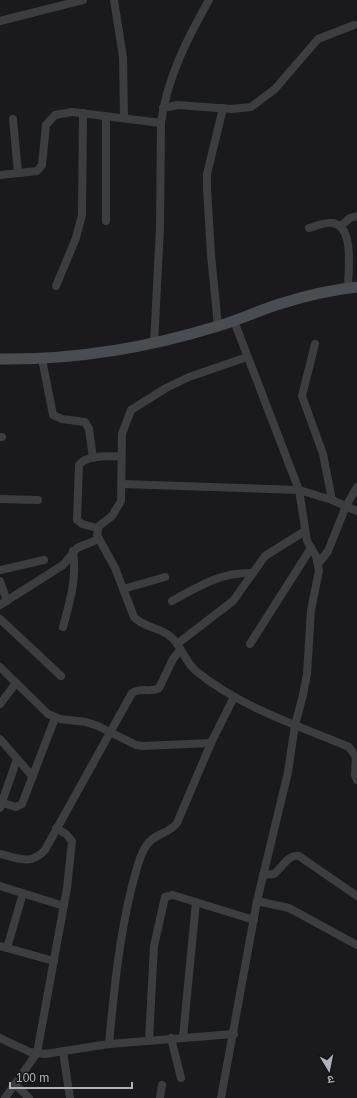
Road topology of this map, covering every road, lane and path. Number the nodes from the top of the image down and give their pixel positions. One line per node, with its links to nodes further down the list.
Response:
1 (83, 0): 4 (street)
2 (114, 0): 11 (street)
3 (209, 0): 7 (street)
4 (69, 2): 5 (street)
5 (0, 22)
6 (354, 25): 8 (street)
7 (163, 108): 8 (street); 13 (street)
8 (223, 108): 23 (street)
9 (83, 113): 10 (street); 14 (street); 20 (street)
10 (106, 116): 11 (street); 17 (street)
11 (124, 118): 13 (street)
12 (13, 119): 14 (street)
13 (161, 123): 24 (street)
14 (18, 173): 15 (street)
15 (0, 175)
16 (357, 216): 18 (street)
17 (106, 221)
18 (341, 226): 19 (street); 21 (street)
19 (309, 228)
20 (56, 286)
21 (352, 287): 22 (street)
22 (234, 321): 23 (street); 26 (street)
23 (218, 326): 24 (street)
24 (154, 344): 28 (street)
25 (315, 344): 36 (street)
26 (247, 357): 29 (street); 33 (street)
27 (0, 359): 28 (street)
28 (42, 359): 30 (street)
29 (121, 456): 30 (street); 31 (street)
30 (93, 458): 39 (street)
31 (122, 484): 33 (street); 39 (street)
32 (357, 487): 37 (street)
33 (300, 490): 36 (street); 40 (street)
34 (0, 499): 35 (street)
35 (38, 500)
36 (332, 500): 37 (street)
37 (346, 506): 38 (street); 45 (street)
38 (357, 511)
39 (97, 528): 41 (street)
40 (305, 531): 42 (street); 47 (street)
41 (99, 539): 43 (street); 50 (street)
42 (311, 548): 45 (street); 55 (street)
43 (73, 551): 52 (street); 54 (street)
44 (44, 560): 46 (street)
45 (319, 563): 63 (street)
46 (0, 570)
47 (253, 573): 51 (street); 56 (street)
48 (165, 577): 50 (street)
49 (0, 581): 52 (street)
50 (123, 589): 56 (street)
51 (172, 600)
52 (3, 603)
53 (0, 619): 58 (street)
54 (63, 627)
55 (250, 644)
56 (179, 647): 60 (street); 64 (street)
57 (0, 667): 59 (street)
58 (61, 676)
59 (16, 683): 61 (street); 62 (street)
60 (234, 697): 63 (street); 66 (street)
61 (0, 704)
62 (55, 718): 64 (street); 68 (street)
63 (296, 725): 69 (street); 73 (street)
64 (109, 732): 66 (street); 71 (street)
65 (0, 739): 67 (street)
66 (211, 743): 89 (street)
67 (17, 759): 68 (street); 70 (street)
68 (33, 777): 70 (street)
69 (357, 780)
70 (1, 804)
71 (56, 828): 72 (street); 79 (street)
72 (0, 854)
73 (263, 875): 76 (street); 77 (street)
74 (0, 886): 75 (street)
75 (24, 893): 79 (street); 82 (street)
76 (357, 896)
77 (257, 901): 80 (street); 81 (street)
78 (196, 902): 80 (street); 85 (street); 88 (street)
79 (64, 906): 83 (street)
80 (254, 920): 84 (street)
81 (357, 945)
82 (3, 947): 83 (street)
83 (54, 961): 91 (street)
84 (234, 1034): 85 (street); 99 (street)
85 (183, 1037): 87 (street)
86 (0, 1038): 91 (street)
87 (171, 1038): 88 (street); 92 (street)
88 (149, 1040): 89 (street)
89 (109, 1044): 90 (street)
90 (63, 1052): 91 (street); 97 (street)
91 (37, 1053): 93 (street)
92 (181, 1078)
93 (15, 1084): 95 (street); 96 (street)
94 (162, 1085): 98 (street)
95 (5, 1098)
96 (29, 1098)
97 (70, 1098)
98 (160, 1098)
99 (221, 1098)

